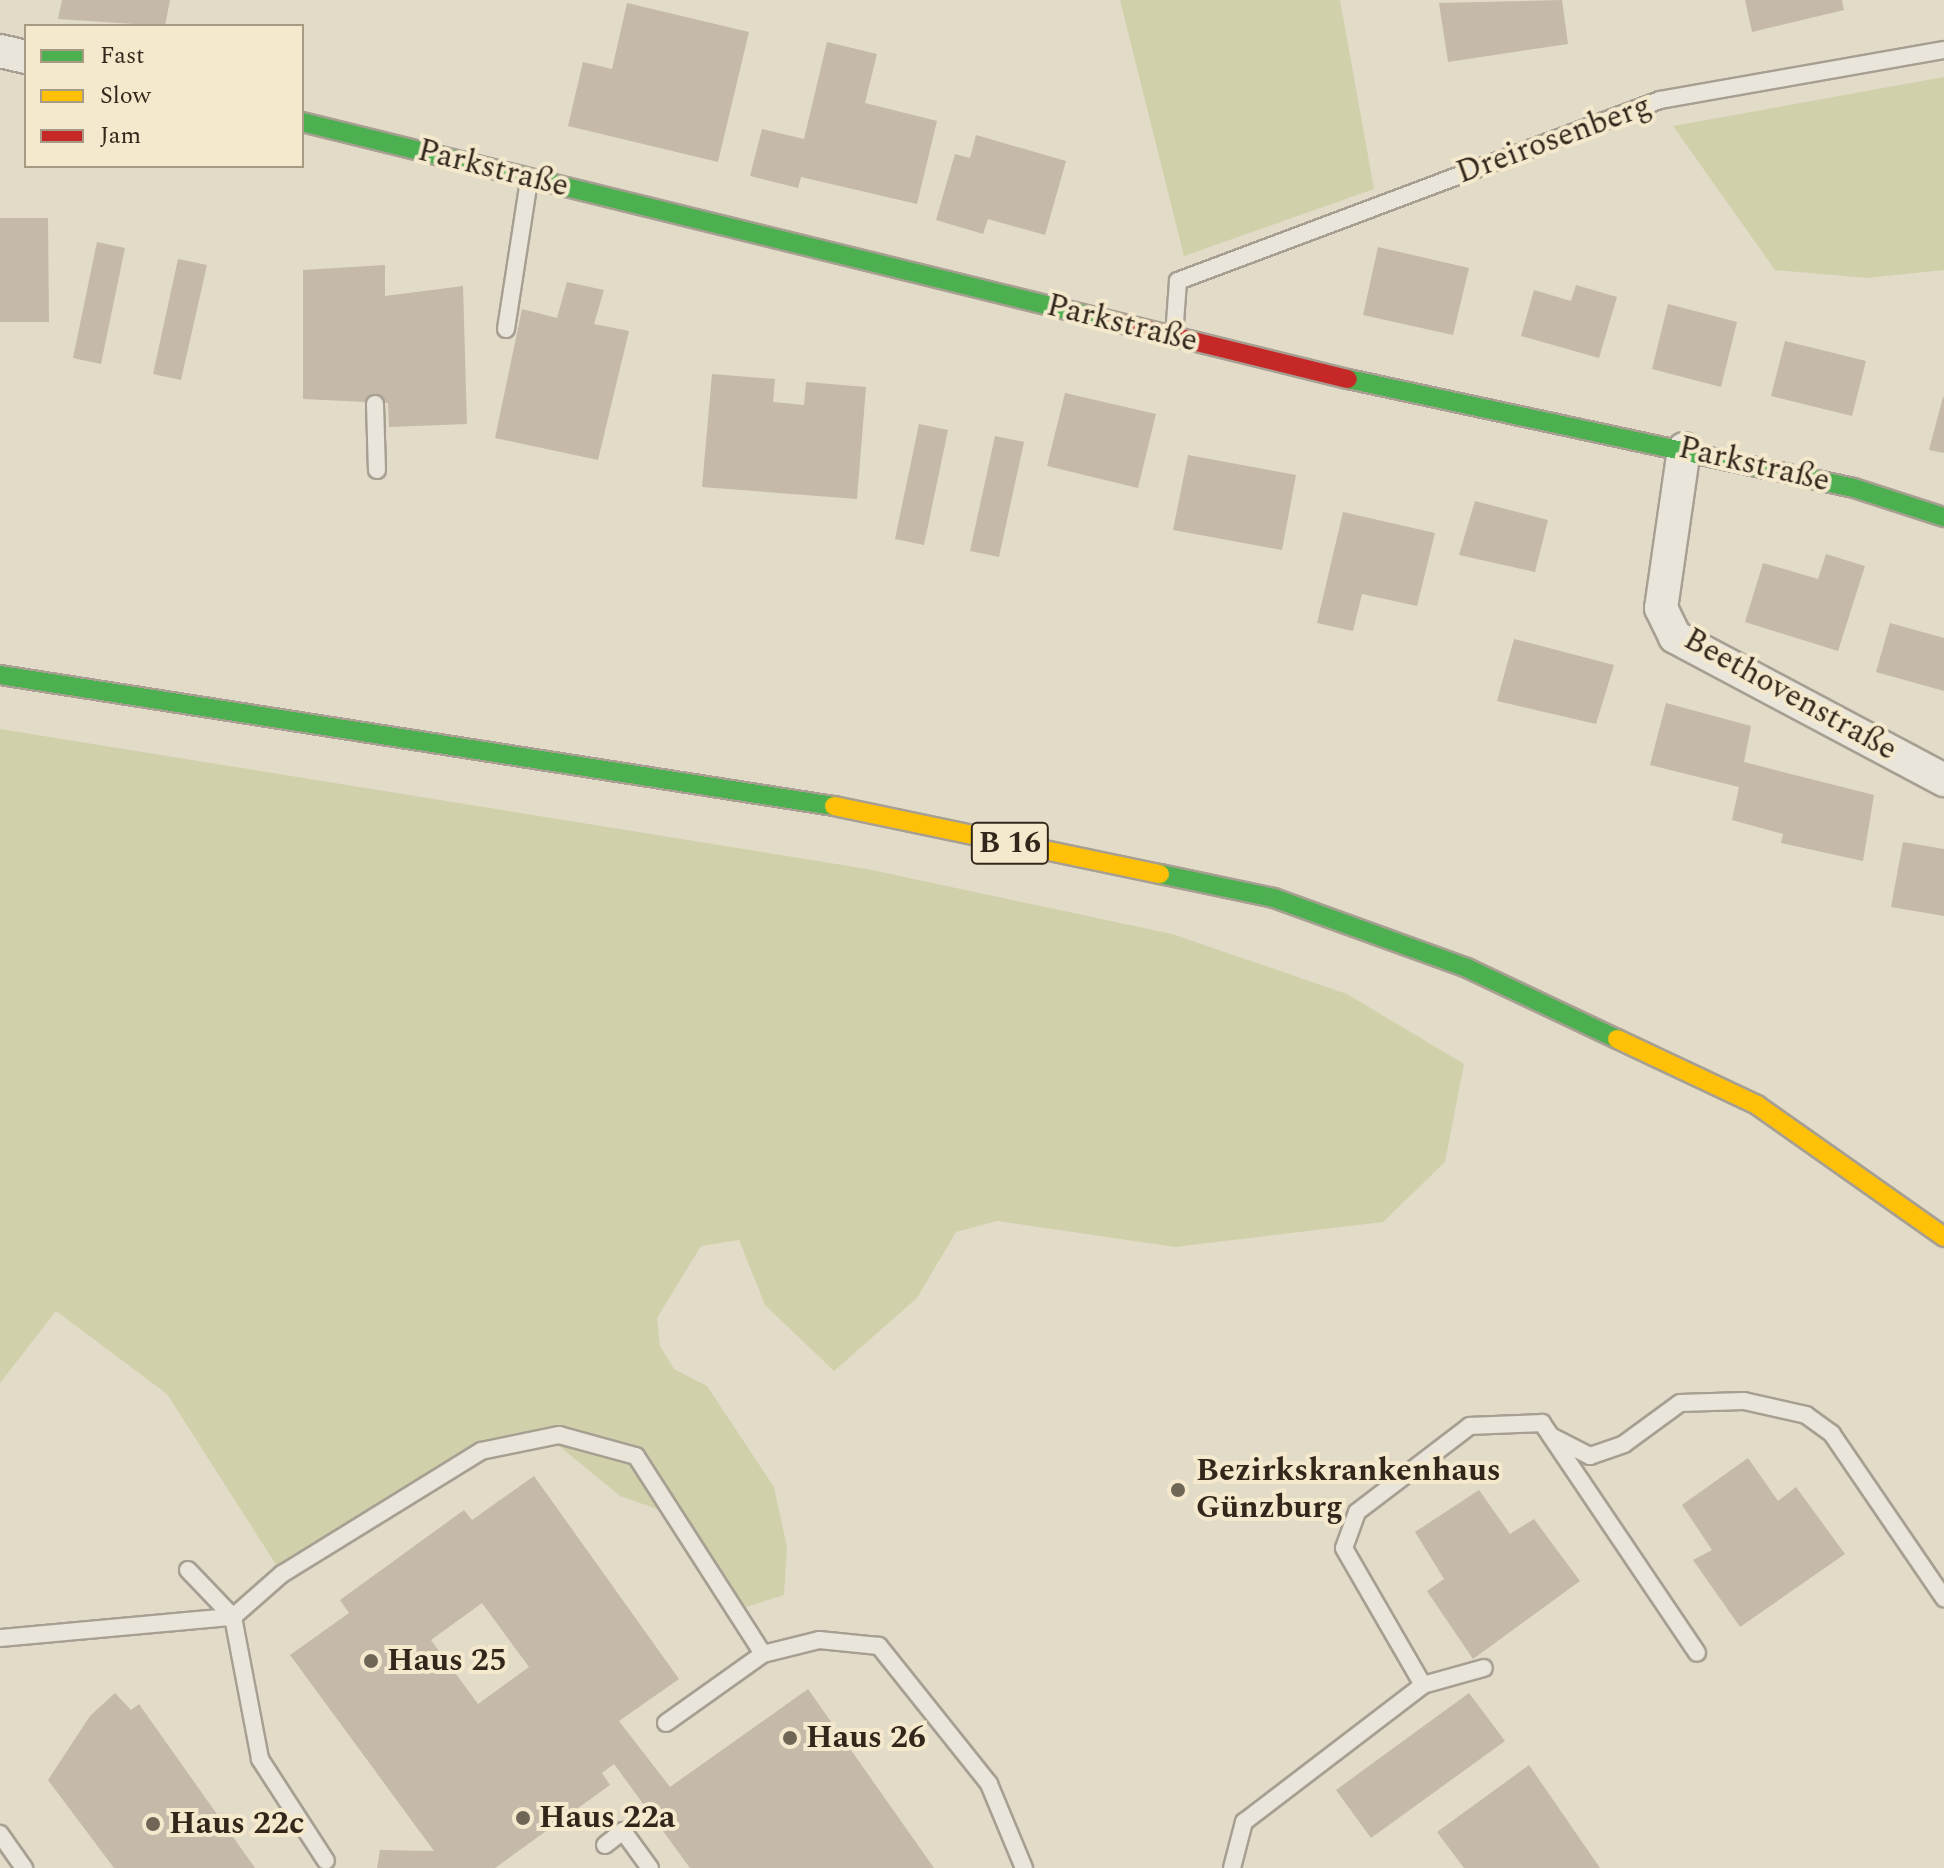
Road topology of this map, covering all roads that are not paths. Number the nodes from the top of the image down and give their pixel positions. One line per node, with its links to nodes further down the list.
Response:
1 (1944, 50): 7 (lane, Dreirosenberg)
2 (0, 51): 3 (street)
3 (24, 57)
4 (304, 122): 5 (main road, Parkstraße)
5 (529, 178): 6 (lane); 7 (main road, Parkstraße)
6 (506, 329)
7 (1174, 336): 9 (main road, Parkstraße)
8 (375, 404): 10 (lane)
9 (1684, 449): 11 (main road, Parkstraße); 13 (street, Beethovenstraße)
10 (377, 470)
11 (1944, 517)
12 (0, 675): 14 (main road, B 16)
13 (1944, 780)
14 (1944, 1237)
15 (1549, 1435): 17 (lane); 20 (lane); 23 (lane)
16 (188, 1570): 18 (lane)
17 (1944, 1598)
18 (233, 1617): 19 (lane); 21 (lane); 27 (lane)
19 (0, 1638)
20 (1697, 1653)
21 (763, 1654): 24 (lane); 30 (lane)
22 (1484, 1668): 23 (lane)
23 (1423, 1685): 31 (lane)
24 (666, 1723)
25 (0, 1834): 28 (lane)
26 (605, 1845): 29 (lane)
27 (326, 1861)
28 (24, 1868)
29 (650, 1868)
30 (1024, 1868)
31 (1232, 1868)

